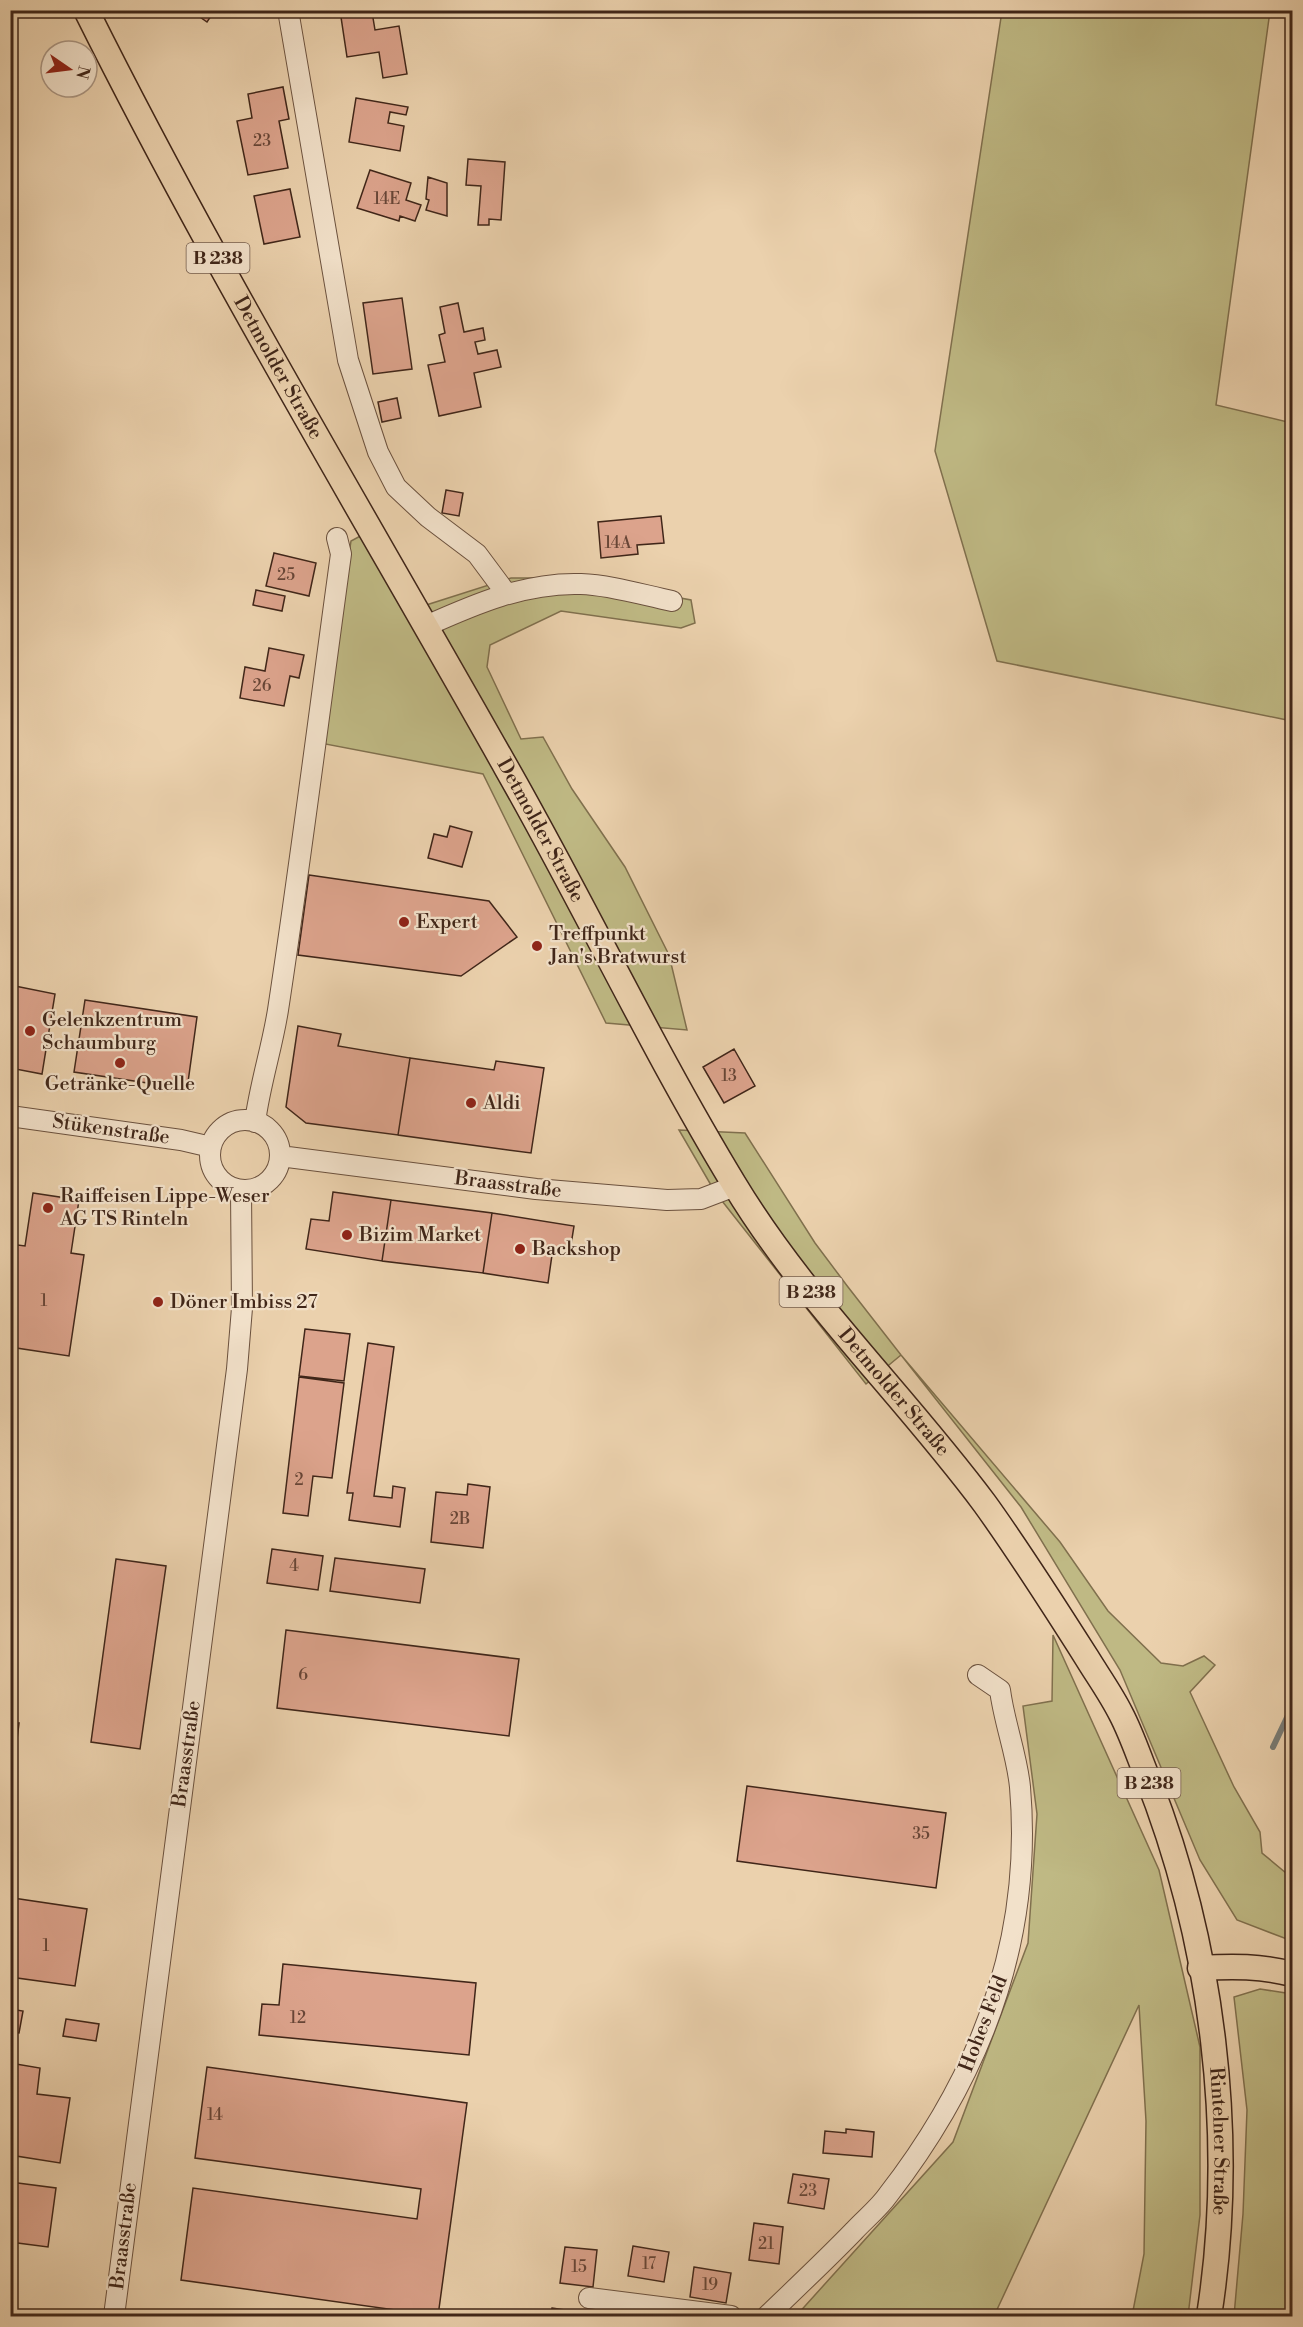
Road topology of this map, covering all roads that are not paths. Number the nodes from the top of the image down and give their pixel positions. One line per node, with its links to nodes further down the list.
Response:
1 (86, 10): 6 (main road, Detmolder Straße / B 238)
2 (288, 10): 4 (street)
3 (337, 538): 8 (street)
4 (506, 594): 5 (street); 6 (street)
5 (672, 601)
6 (426, 626): 11 (main road, Detmolder Straße / B 238)
7 (10, 1116): 9 (street, Stükenstraße)
8 (255, 1122): 9 (street); 10 (street)
9 (211, 1147): 12 (street)
10 (280, 1156): 11 (street, Braasstraße); 12 (street)
11 (735, 1186): 14 (main road, Detmolder Straße / B 238)
12 (241, 1190): 17 (street, Braasstraße)
13 (978, 1675): 19 (street, Hohes Feld)
14 (1200, 1968): 15 (main road); 20 (main road, Rintelner Straße / B 238)
15 (1293, 1974)
16 (589, 2298): 18 (street)
17 (114, 2316)
18 (731, 2316)
19 (767, 2316)
20 (1209, 2316)

